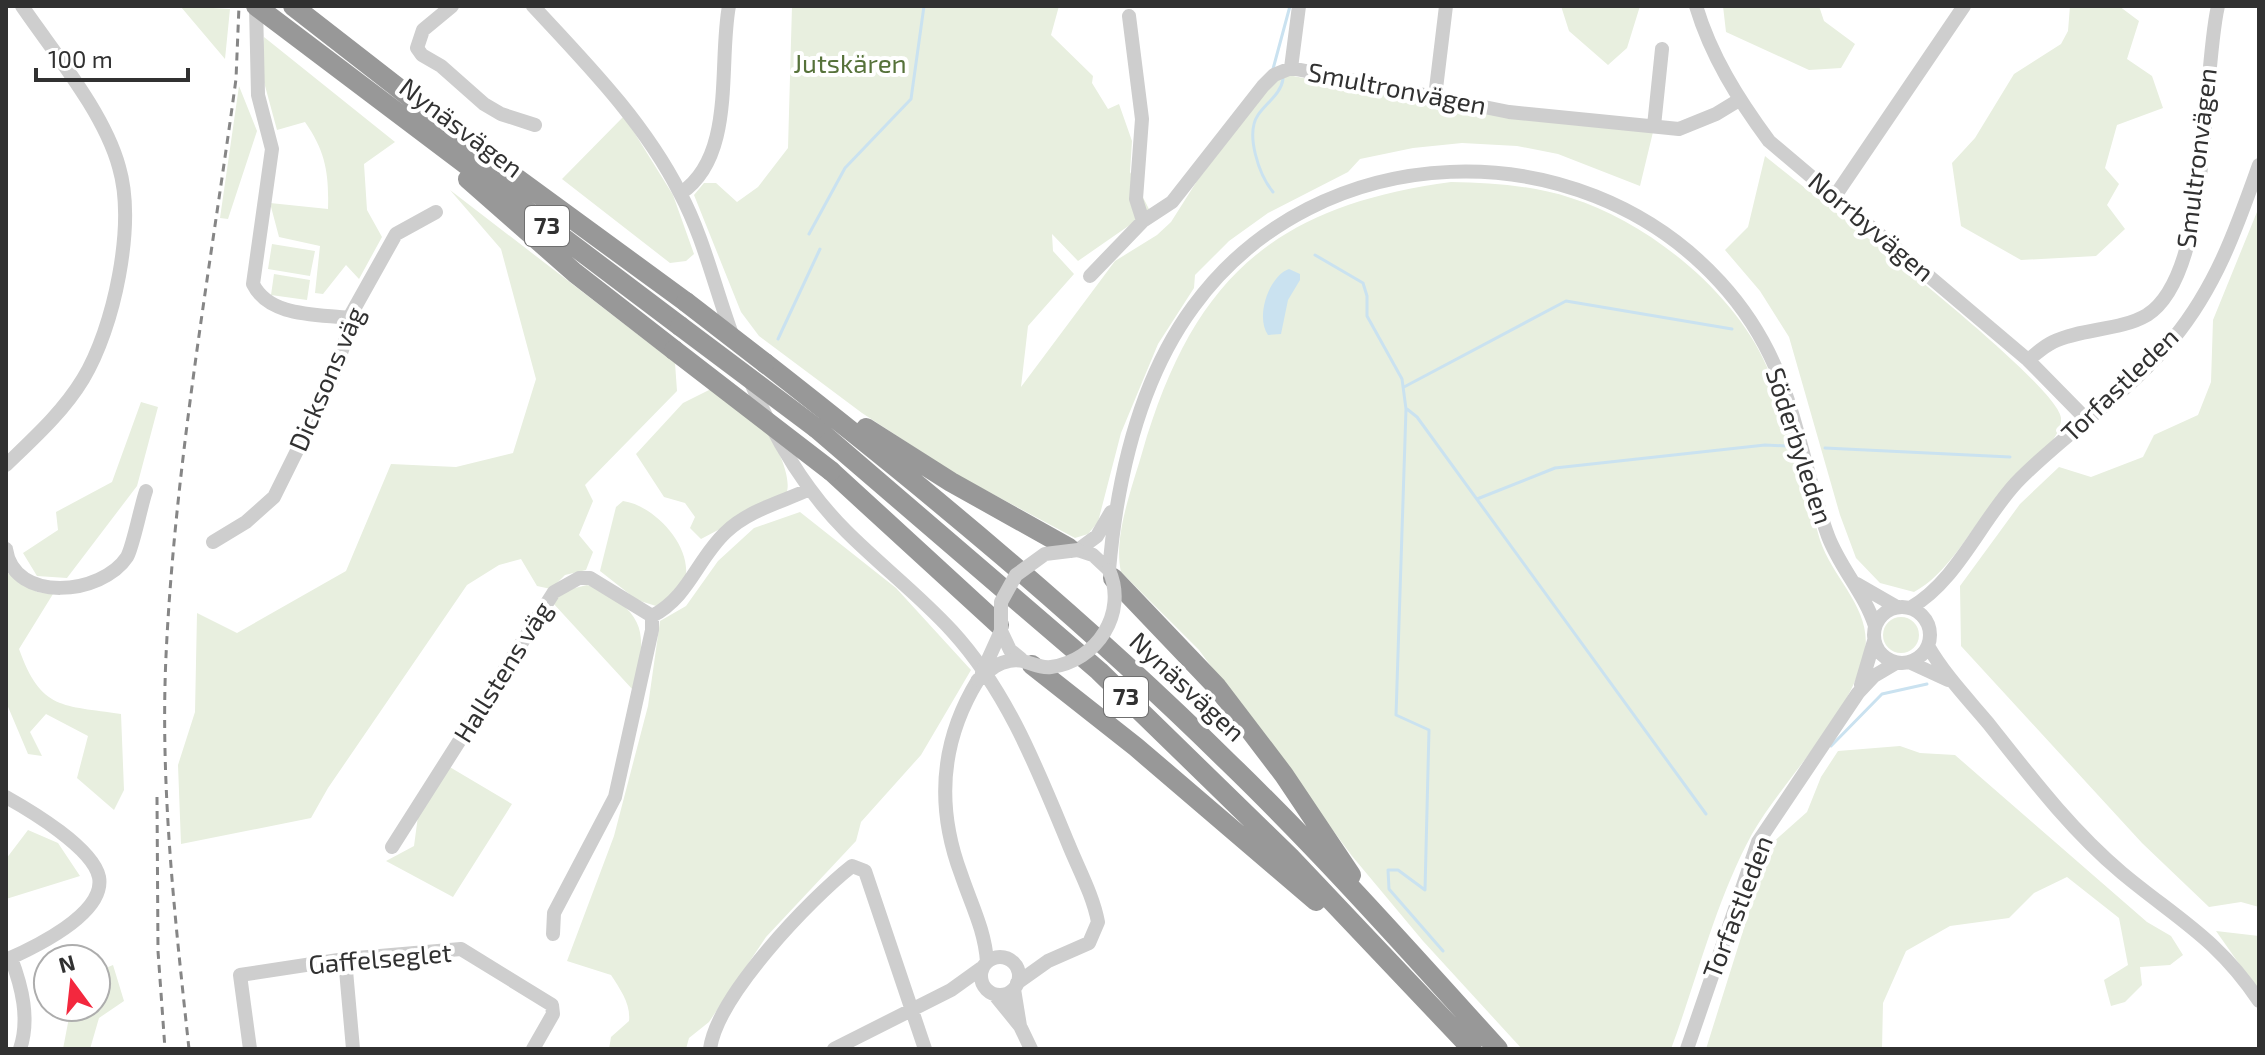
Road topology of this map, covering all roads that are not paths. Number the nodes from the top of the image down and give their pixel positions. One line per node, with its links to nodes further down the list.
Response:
1 (22, 6): 30 (street)
2 (256, 6): 17 (highway, Nynäsvägen / 73); 26 (street)
3 (293, 6): 28 (highway, Nynäsvägen / 73, bridge)
4 (452, 6): 18 (street)
5 (533, 6): 21 (street)
6 (729, 6): 21 (street)
7 (1299, 6): 14 (street)
8 (1446, 6): 15 (street)
9 (1696, 6): 16 (street, Norrbyvägen)
10 (1964, 6): 22 (street)
11 (2218, 6): 27 (street, Smultronvägen)
12 (1129, 16): 24 (street)
13 (1662, 49): 19 (street)
14 (1291, 68): 15 (street, Smultronvägen); 24 (street, Smultronvägen)
15 (1435, 97): 19 (street, Smultronvägen)
16 (1739, 100): 19 (street, Smultronvägen); 22 (street, Norrbyvägen)
17 (414, 125): 43 (highway, bridge); 62 (highway, Nynäsvägen / 73, bridge)
18 (535, 125)
19 (1654, 126)
20 (2259, 165): 29 (street, Torfastleden)
21 (681, 193): 31 (street)
22 (1835, 196): 27 (street, Norrbyvägen)
23 (436, 212): 26 (street, Dicksons väg)
24 (1143, 221): 25 (street, Smultronvägen)
25 (1090, 276)
26 (349, 318): 34 (street, Dicksons väg)
27 (2028, 360): 29 (street, Norrbyvägen)
28 (814, 398): 36 (highway); 53 (highway, Nynäsvägen / 73)
29 (2086, 419): 39 (street, Torfastleden)
30 (6, 465)
31 (810, 489): 41 (street); 59 (street)
32 (146, 491): 35 (street)
33 (1115, 506): 36 (street, Söderbyleden); 37 (street, Söderbyleden); 38 (street, Söderbyleden)
34 (213, 542)
35 (6, 549)
36 (1074, 549): 37 (street); 43 (street, bridge)
37 (1111, 574): 46 (street, bridge); 53 (highway)
38 (1848, 576): 40 (street, Söderbyleden); 44 (street, Söderbyleden)
39 (1942, 582): 40 (street, Torfastleden); 42 (street, Torfastleden)
40 (1903, 607): 42 (street); 44 (street)
41 (652, 616): 52 (street, Hallstens väg); 55 (street)
42 (1926, 621): 45 (street)
43 (1000, 628): 46 (street); 48 (street, bridge)
44 (1874, 634): 47 (street); 50 (street, Torfastleden)
45 (1928, 646): 47 (street); 49 (street)
46 (1026, 662): 48 (street, bridge); 62 (highway)
47 (1902, 663): 49 (street); 50 (street, Torfastleden)
48 (978, 680): 54 (street)
49 (1955, 684): 65 (street)
50 (1858, 693): 78 (street, Torfastleden)
51 (6, 797): 56 (street)
52 (392, 847)
53 (1379, 918): 77 (highway, Nynäsvägen / 73)
54 (981, 924): 58 (street); 60 (street)
55 (553, 934)
56 (8, 959): 68 (street)
57 (345, 959): 69 (street, Gaffelseglet); 70 (street); 71 (street, Gaffelseglet)
58 (1010, 960): 59 (street); 60 (street); 61 (street)
59 (1048, 961): 61 (street)
60 (985, 965): 63 (street); 64 (street)
61 (1016, 986): 64 (street); 67 (street)
62 (1415, 988): 76 (highway, Nynäsvägen / 73)
63 (951, 990): 64 (street); 66 (street)
64 (992, 992): 67 (street)
65 (2259, 1001)
66 (913, 1009): 72 (street); 73 (street); 74 (street)
67 (1020, 1026): 75 (street)
68 (20, 1049)
69 (250, 1049)
70 (353, 1049)
71 (533, 1049)
72 (710, 1049)
73 (834, 1049)
74 (925, 1049)
75 (1031, 1049)
76 (1472, 1049)
77 (1498, 1049)
78 (1687, 1049)

